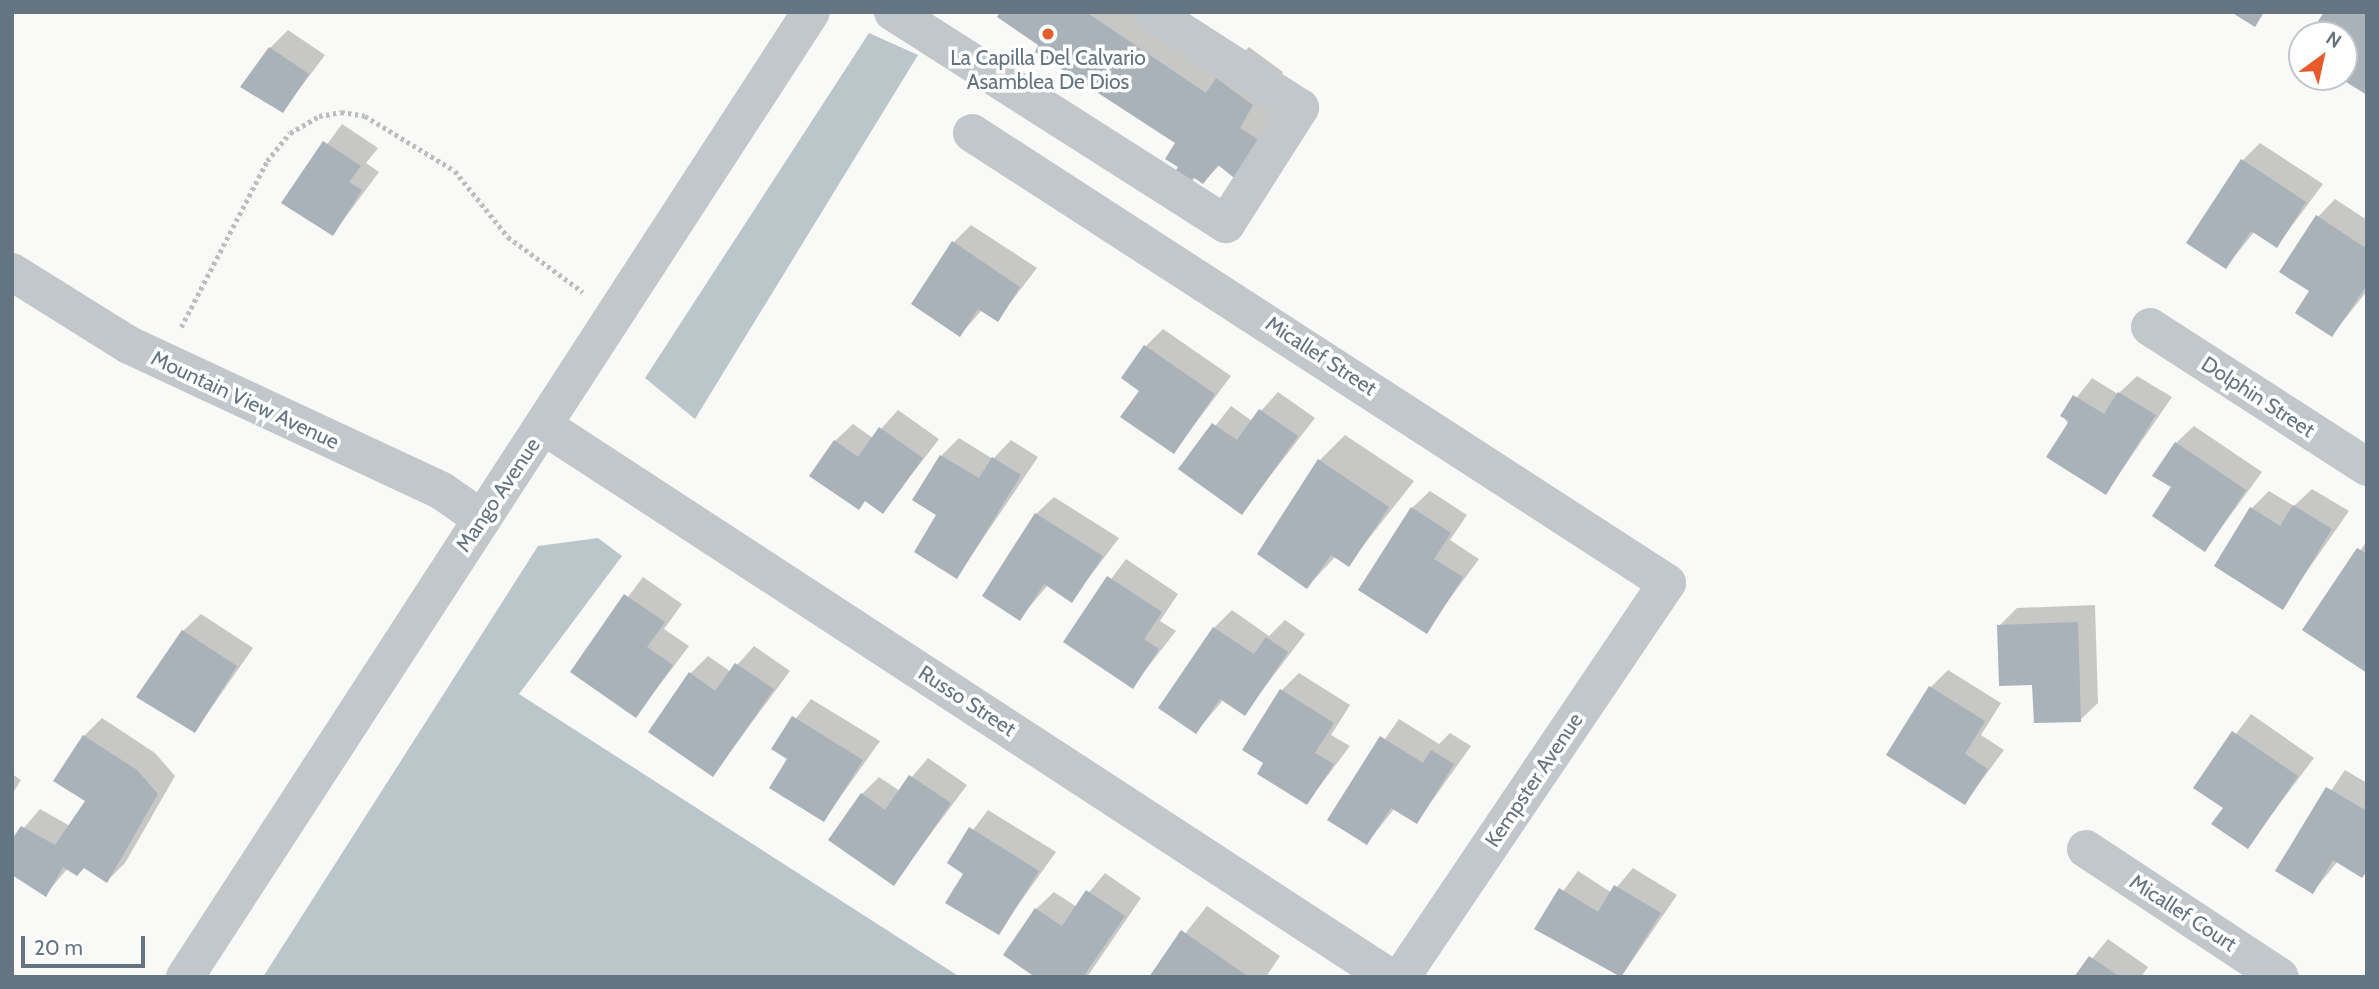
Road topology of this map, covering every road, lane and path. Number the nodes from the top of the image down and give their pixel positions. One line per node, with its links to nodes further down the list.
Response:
1 (811, 12): 6 (street, Mango Avenue)
2 (893, 12): 3 (street)
3 (1151, 12)
4 (972, 133): 12 (street, Micallef Street)
5 (12, 272): 8 (street, Mountain View Avenue)
6 (615, 316): 8 (path); 9 (street, Mango Avenue)
7 (2150, 327): 10 (street, Dolphin Street)
8 (164, 362): 11 (street, Mountain View Avenue)
9 (544, 426): 11 (street, Mango Avenue); 15 (street, Russo Street)
10 (2367, 467)
11 (482, 519): 14 (street, Mango Avenue)
12 (1668, 583): 16 (street, Kempster Avenue)
13 (2086, 849): 17 (street, Micallef Court)
14 (185, 977)
15 (1389, 977)
16 (1402, 977)
17 (2280, 977)

